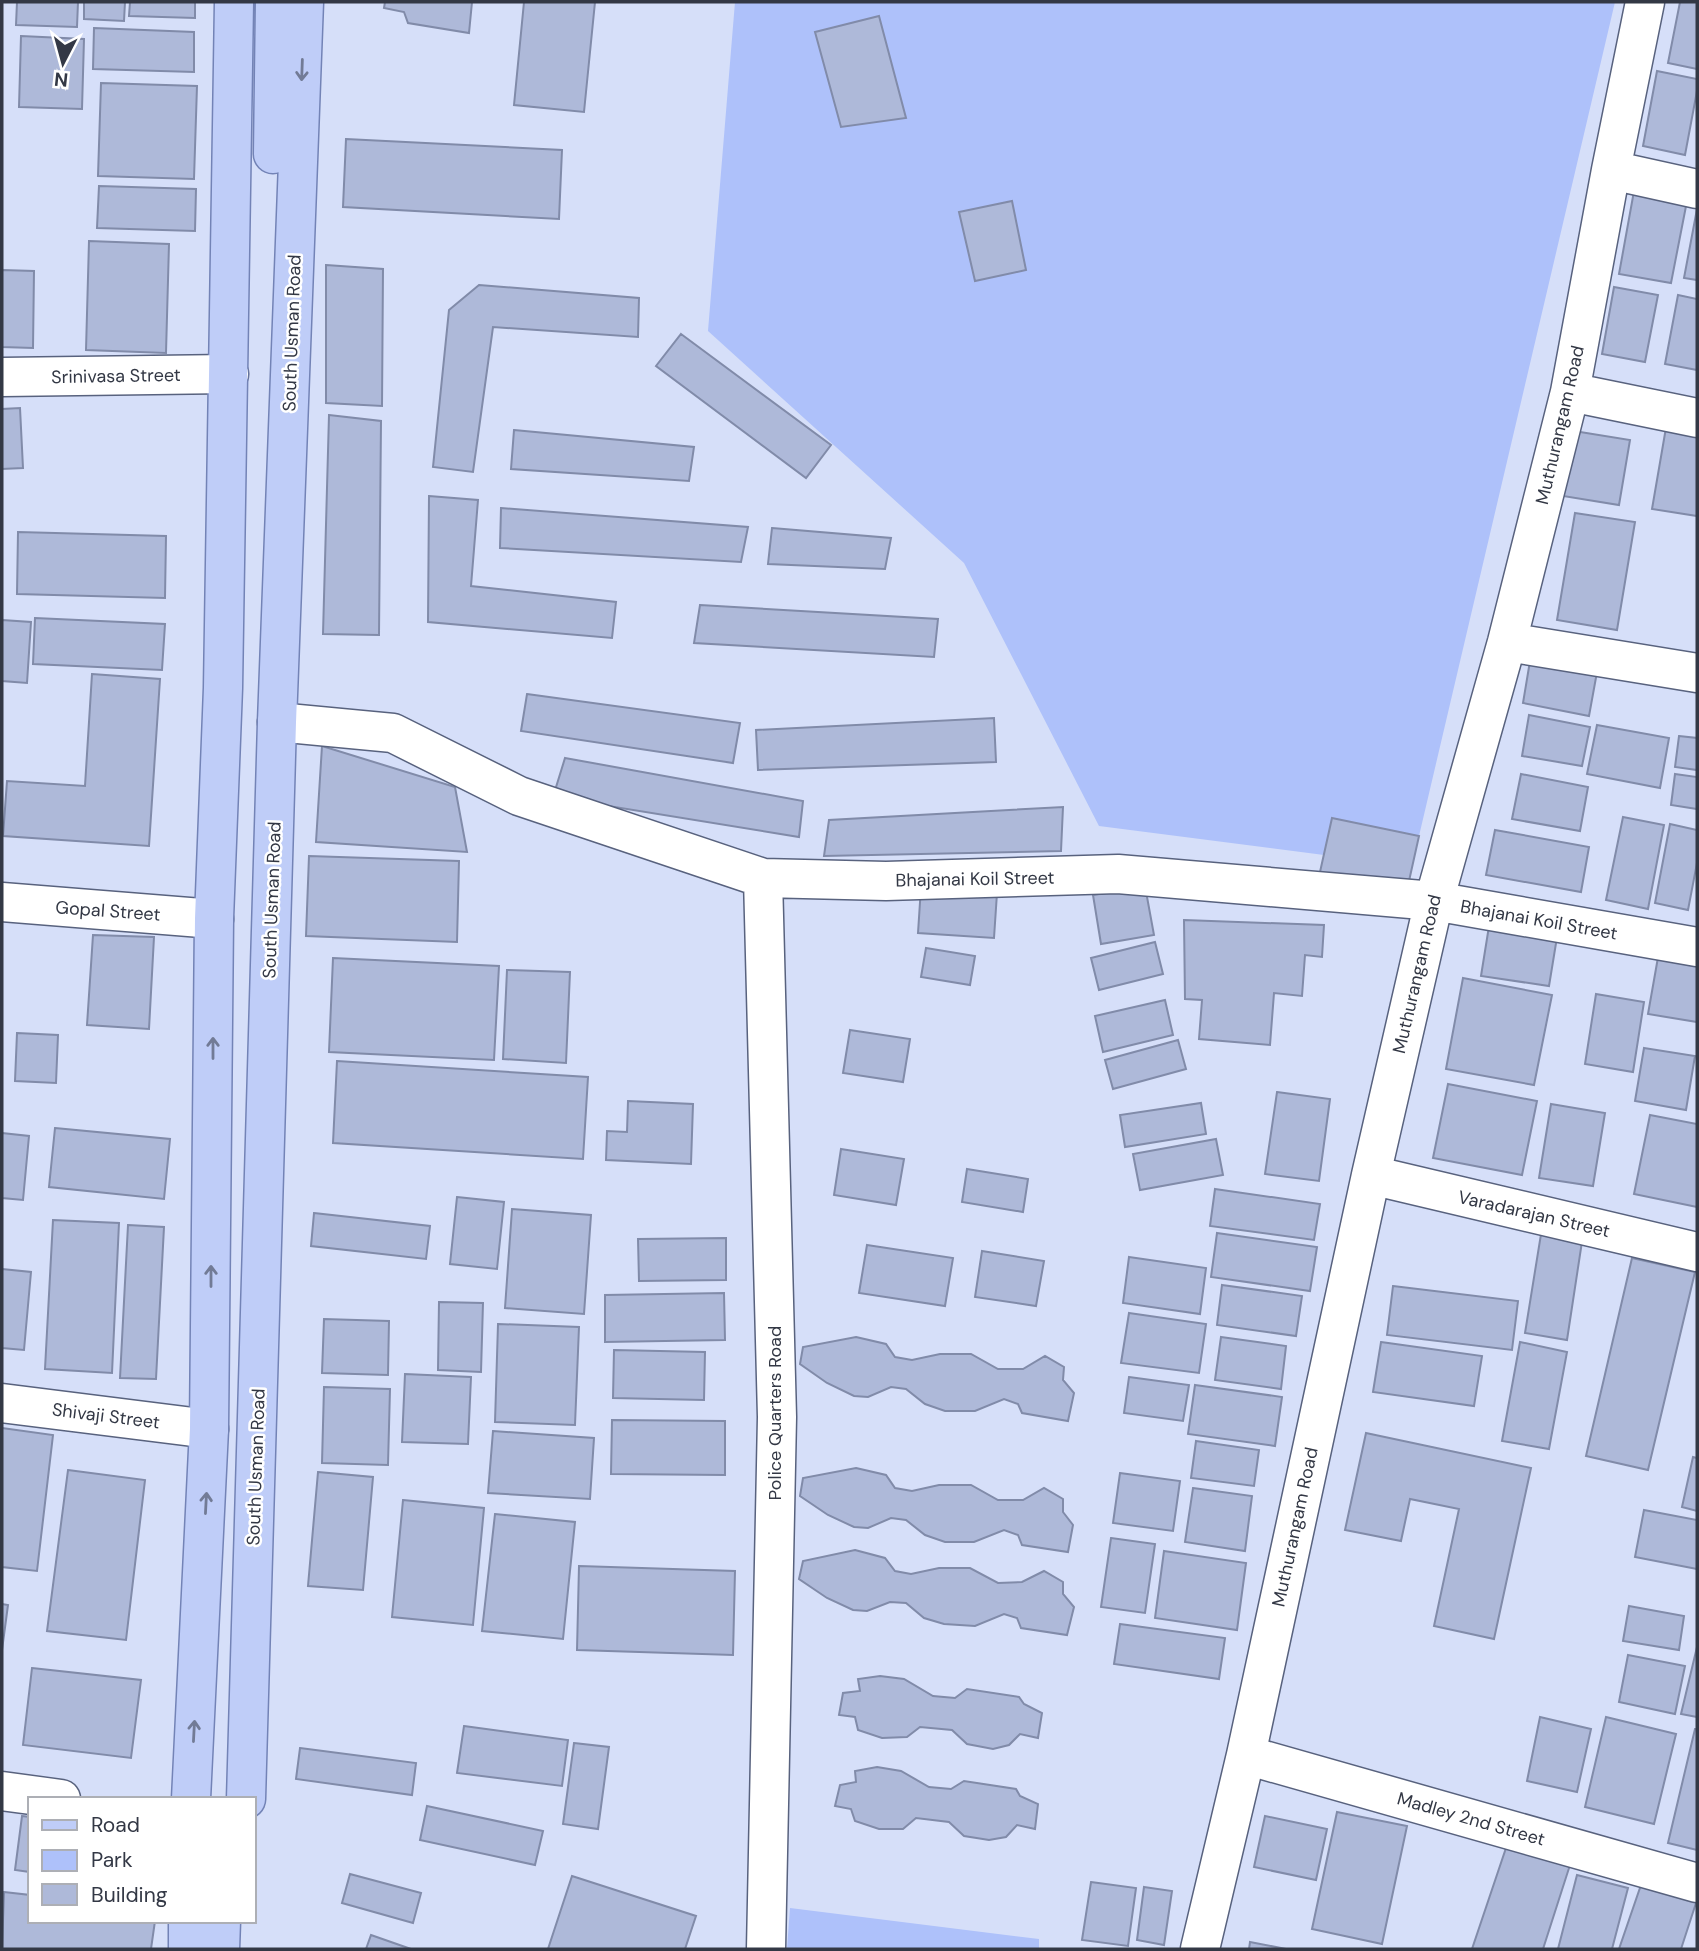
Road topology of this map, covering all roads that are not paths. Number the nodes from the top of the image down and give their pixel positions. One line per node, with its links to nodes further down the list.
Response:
1 (234, 2): 7 (main road)
2 (275, 2): 27 (main road)
3 (304, 2): 13 (main road, South Usman Road, one-way to 13)
4 (1645, 2): 5 (street, Muthurangam Road)
5 (1611, 170): 6 (street); 9 (street, Muthurangam Road)
6 (1697, 189)
7 (229, 374): 8 (street, Srinivasa Street); 17 (main road)
8 (2, 377)
9 (1570, 392): 10 (street); 11 (street, Muthurangam Road)
10 (1697, 418)
11 (1507, 642): 12 (street); 15 (street, Muthurangam Road)
12 (1697, 673)
13 (277, 722): 14 (street, Bhajanai Koil Street); 28 (main road, South Usman Road)
14 (763, 878): 15 (street, Bhajanai Koil Street); 36 (street, Police Quarters Road)
15 (1434, 901): 18 (street, Bhajanai Koil Street); 19 (street, Muthurangam Road)
16 (2, 902): 17 (street, Gopal Street)
17 (214, 919): 22 (main road, one-way to 17)
18 (1697, 947)
19 (1371, 1175): 20 (street, Varadarajan Street); 23 (street, Muthurangam Road)
20 (1697, 1252)
21 (2, 1404): 22 (street, Shivaji Street)
22 (209, 1429): 26 (main road, one-way to 22)
23 (1245, 1755): 29 (street, Madley 2nd Street); 37 (street, Muthurangam Road)
24 (2, 1791): 25 (street)
25 (46, 1797)
26 (191, 1797)
27 (225, 1797)
28 (246, 1797)
29 (1697, 1883)
30 (188, 1923): 33 (main road)
31 (221, 1923): 34 (main road)
32 (244, 1923): 35 (main road)
33 (188, 1949)
34 (220, 1949)
35 (244, 1949)
36 (766, 1949)
37 (1200, 1949)

